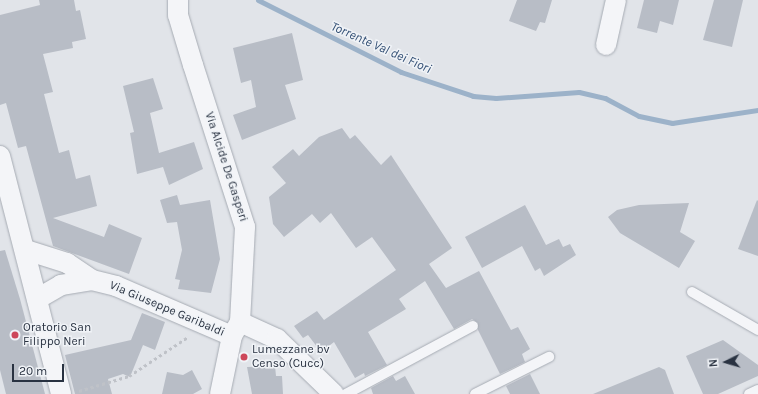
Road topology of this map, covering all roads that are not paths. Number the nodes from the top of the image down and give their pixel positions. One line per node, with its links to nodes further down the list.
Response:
1 (178, 0): 10 (street, Via Alcide De Gasperi)
2 (616, 0): 3 (street)
3 (606, 45)
4 (0, 156): 5 (street)
5 (26, 250): 6 (street, Via Giuseppe Garibaldi); 8 (street)
6 (92, 280): 8 (street, Via Giuseppe Garibaldi); 10 (street, Via Giuseppe Garibaldi)
7 (692, 292): 11 (lane)
8 (38, 299): 14 (street)
9 (473, 326): 17 (lane)
10 (236, 329): 15 (street, Via Giuseppe Garibaldi); 16 (street)
11 (758, 330)
12 (549, 357): 18 (lane)
13 (758, 390): 19 (lane)
14 (61, 394)
15 (220, 394)
16 (334, 394)
17 (346, 394)
18 (475, 394)
19 (749, 394)

